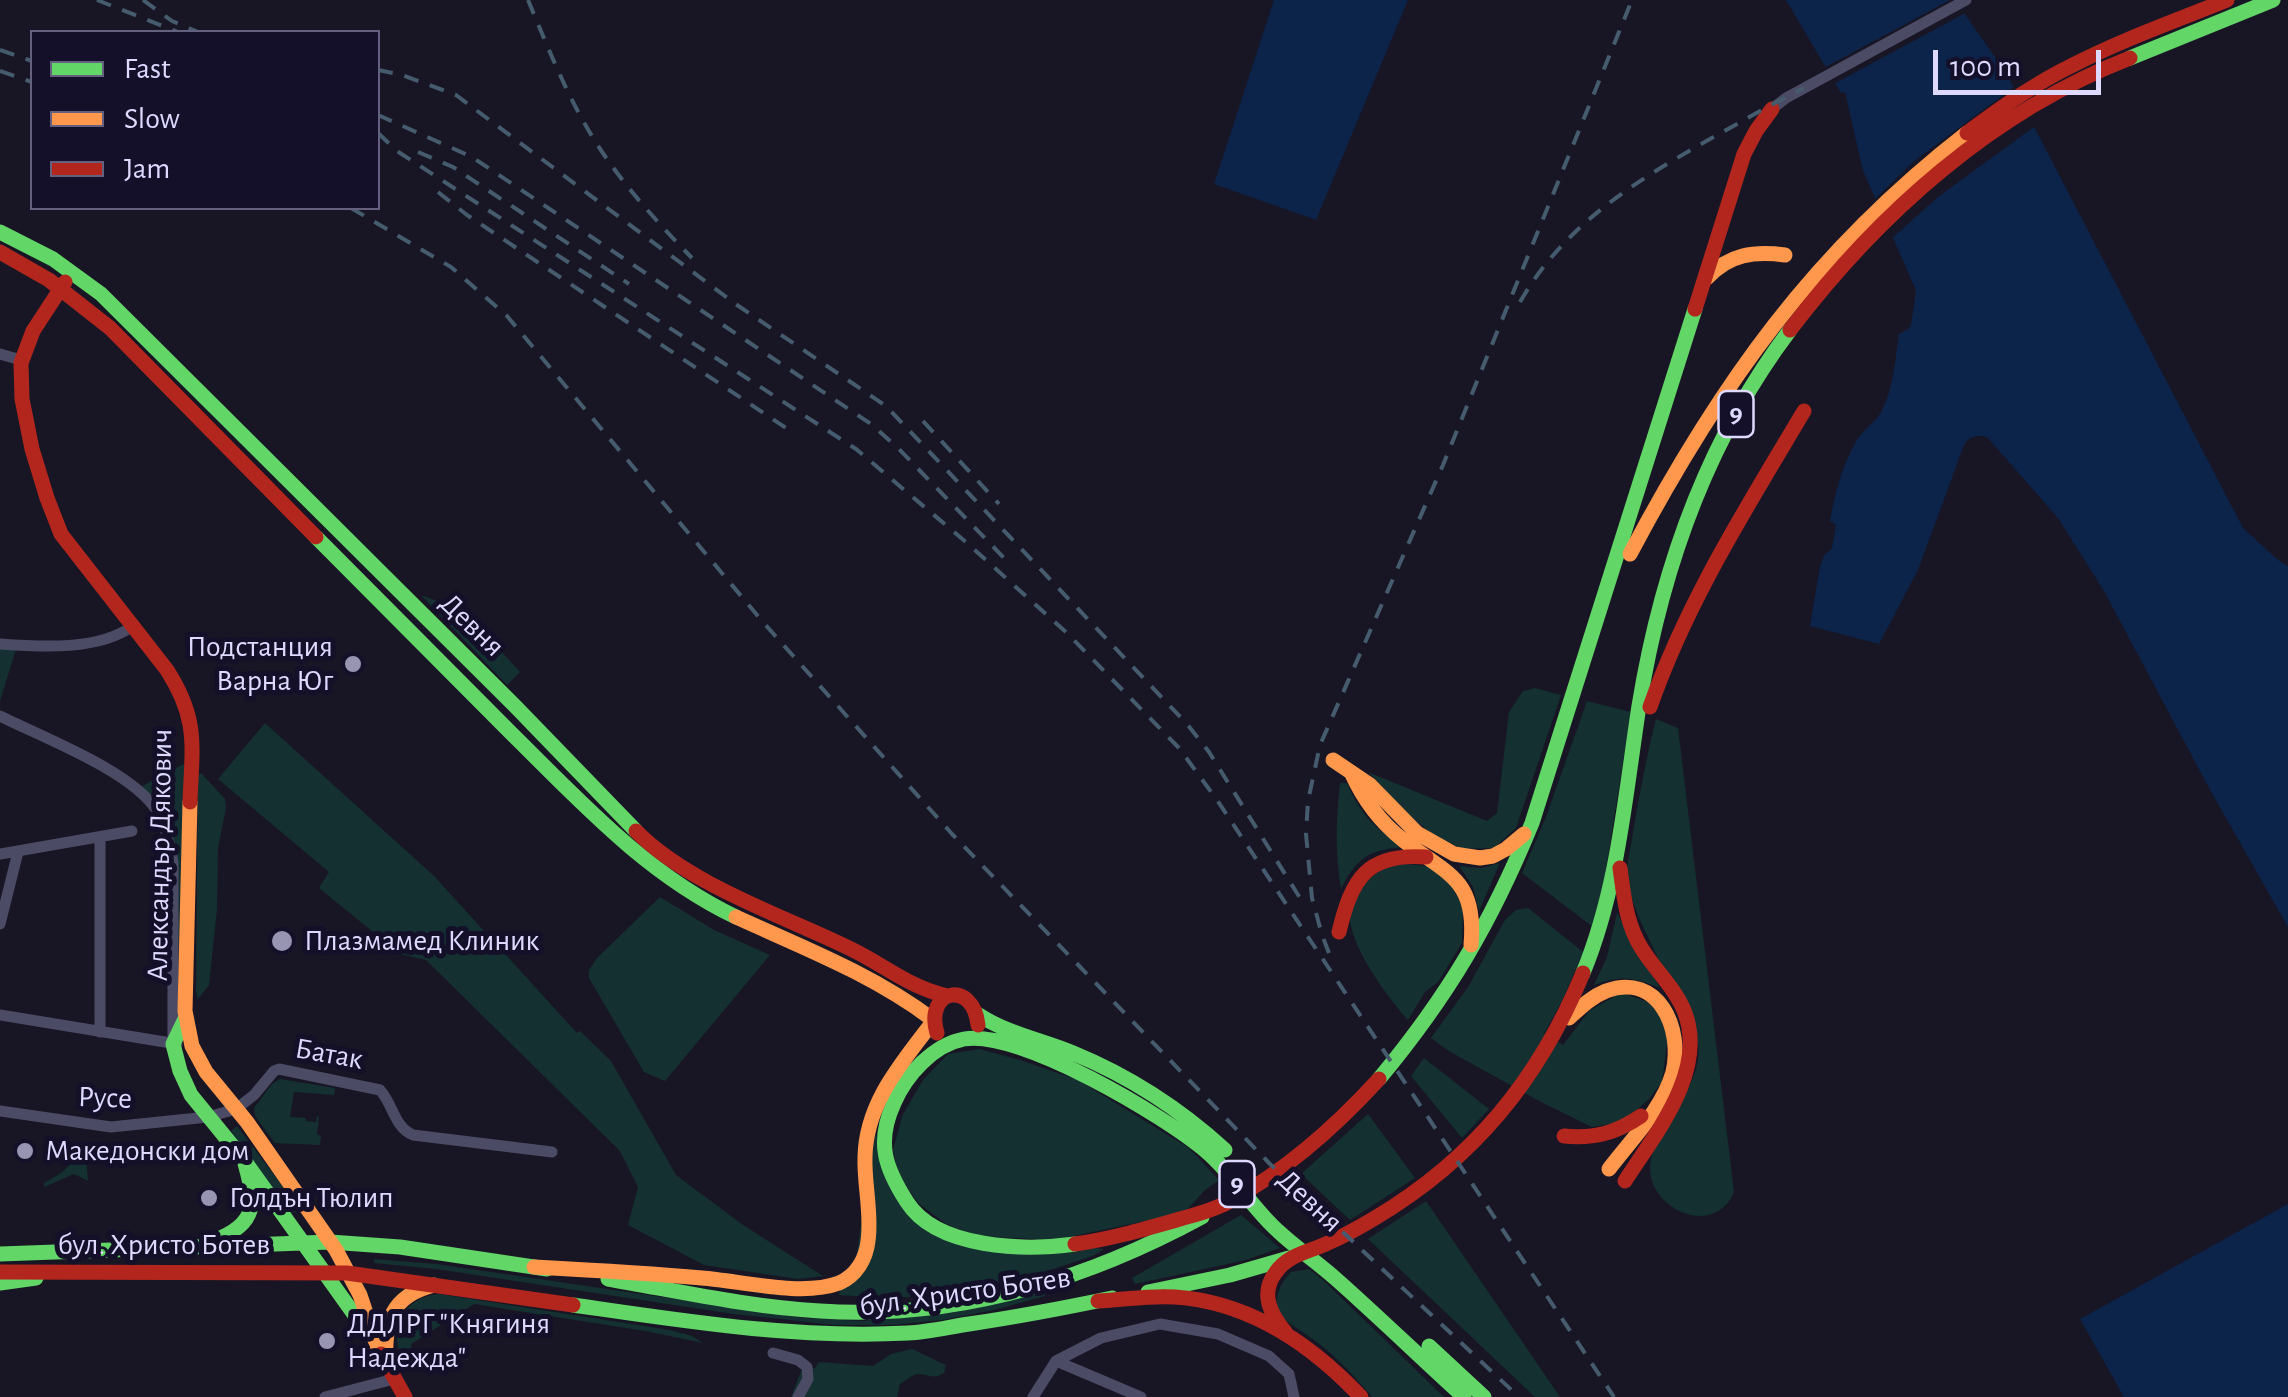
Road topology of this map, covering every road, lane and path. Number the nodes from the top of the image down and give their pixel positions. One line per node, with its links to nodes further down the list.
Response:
1 (1966, 0): 4 (street)
2 (2227, 0): 14 (main road, 9)
3 (2273, 0): 18 (main road, 9)
4 (1772, 109): 10 (main road)
5 (0, 232): 8 (main road, Девня)
6 (0, 252): 9 (main road, Девня)
7 (1785, 255): 10 (main road)
8 (73, 270): 9 (main road, Александър Дякович); 31 (main road, Девня)
9 (62, 287): 12 (main road, Александър Дякович); 35 (main road, Девня)
10 (1701, 289): 14 (main road)
11 (0, 354): 12 (street)
12 (21, 360): 15 (main road, Александър Дякович)
13 (1804, 411): 18 (main road)
14 (1602, 608): 21 (main road, бул. Христо Ботев / 9)
15 (134, 625): 16 (street); 34 (main road, Александър Дякович)
16 (0, 644)
17 (0, 716): 40 (street)
18 (1634, 757): 24 (main road, бул. Христо Ботев / 9)
19 (1333, 760): 20 (main road)
20 (1351, 772): 21 (main road); 27 (main road)
21 (1530, 828): 30 (main road, бул. Христо Ботев / 9)
22 (132, 831): 23 (street)
23 (100, 837): 25 (street); 36 (street)
24 (1618, 850): 37 (main road, бул. Христо Ботев / 9); 50 (main road)
25 (18, 852): 26 (street); 28 (street)
26 (0, 854)
27 (1428, 857): 29 (main road); 30 (main road)
28 (0, 924)
29 (1339, 932)
30 (1468, 957): 51 (main road, бул. Христо Ботев / 9)
31 (948, 996): 33 (main road); 35 (main road)
32 (0, 1016): 36 (street)
33 (978, 1016): 38 (main road); 79 (main road, Девня)
34 (186, 1019): 40 (main road); 41 (main road, Александър Дякович)
35 (932, 1021): 39 (main road); 57 (main road)
36 (100, 1032): 40 (street)
37 (1555, 1035): 42 (main road); 56 (main road, бул. Христо Ботев / 9)
38 (968, 1038): 39 (main road, 9); 78 (main road, Девня / 9)
39 (951, 1042): 51 (main road, 9)
40 (173, 1044): 41 (street); 45 (main road)
41 (191, 1046): 43 (main road, Александър Дякович)
42 (1655, 1106): 46 (main road); 49 (main road)
43 (236, 1108): 45 (street, Батак); 47 (street, Батак); 52 (main road, Александър Дякович)
44 (0, 1110): 45 (street, Русе)
45 (208, 1117): 48 (main road)
46 (1564, 1136)
47 (552, 1152)
48 (244, 1160): 53 (main road); 54 (main road)
49 (1609, 1169)
50 (1625, 1182)
51 (1229, 1201): 57 (main road, бул. Христо Ботев)
52 (330, 1242): 53 (main road, бул. Христо Ботев); 57 (main road, бул. Христо Ботев); 61 (main road, Александър Дякович)
53 (302, 1244): 54 (main road, бул. Христо Ботев); 59 (main road)
54 (195, 1246): 55 (main road, бул. Христо Ботев)
55 (0, 1254)
56 (1289, 1258): 64 (main road, бул. Христо Ботев); 65 (main road)
57 (534, 1267)
58 (0, 1272): 60 (main road, бул. Христо Ботев)
59 (324, 1272): 60 (main road, бул. Христо Ботев); 61 (main road, бул. Христо Ботев); 66 (main road)
60 (76, 1273): 62 (main road)
61 (346, 1273): 63 (main road, бул. Христо Ботев); 66 (main road, Александър Дякович)
62 (0, 1283)
63 (438, 1285): 64 (main road, бул. Христо Ботев); 69 (main road)
64 (1098, 1301): 65 (main road)
65 (1286, 1333): 77 (main road)
66 (377, 1346): 69 (main road)
67 (773, 1353): 74 (street)
68 (1056, 1361): 71 (street); 75 (street); 76 (street)
69 (386, 1364): 70 (main road)
70 (394, 1380): 72 (street); 73 (main road)
71 (1136, 1396)
72 (325, 1397)
73 (405, 1397)
74 (798, 1397)
75 (1032, 1397)
76 (1294, 1397)
77 (1361, 1397)
78 (1464, 1397)
79 (1484, 1397)

